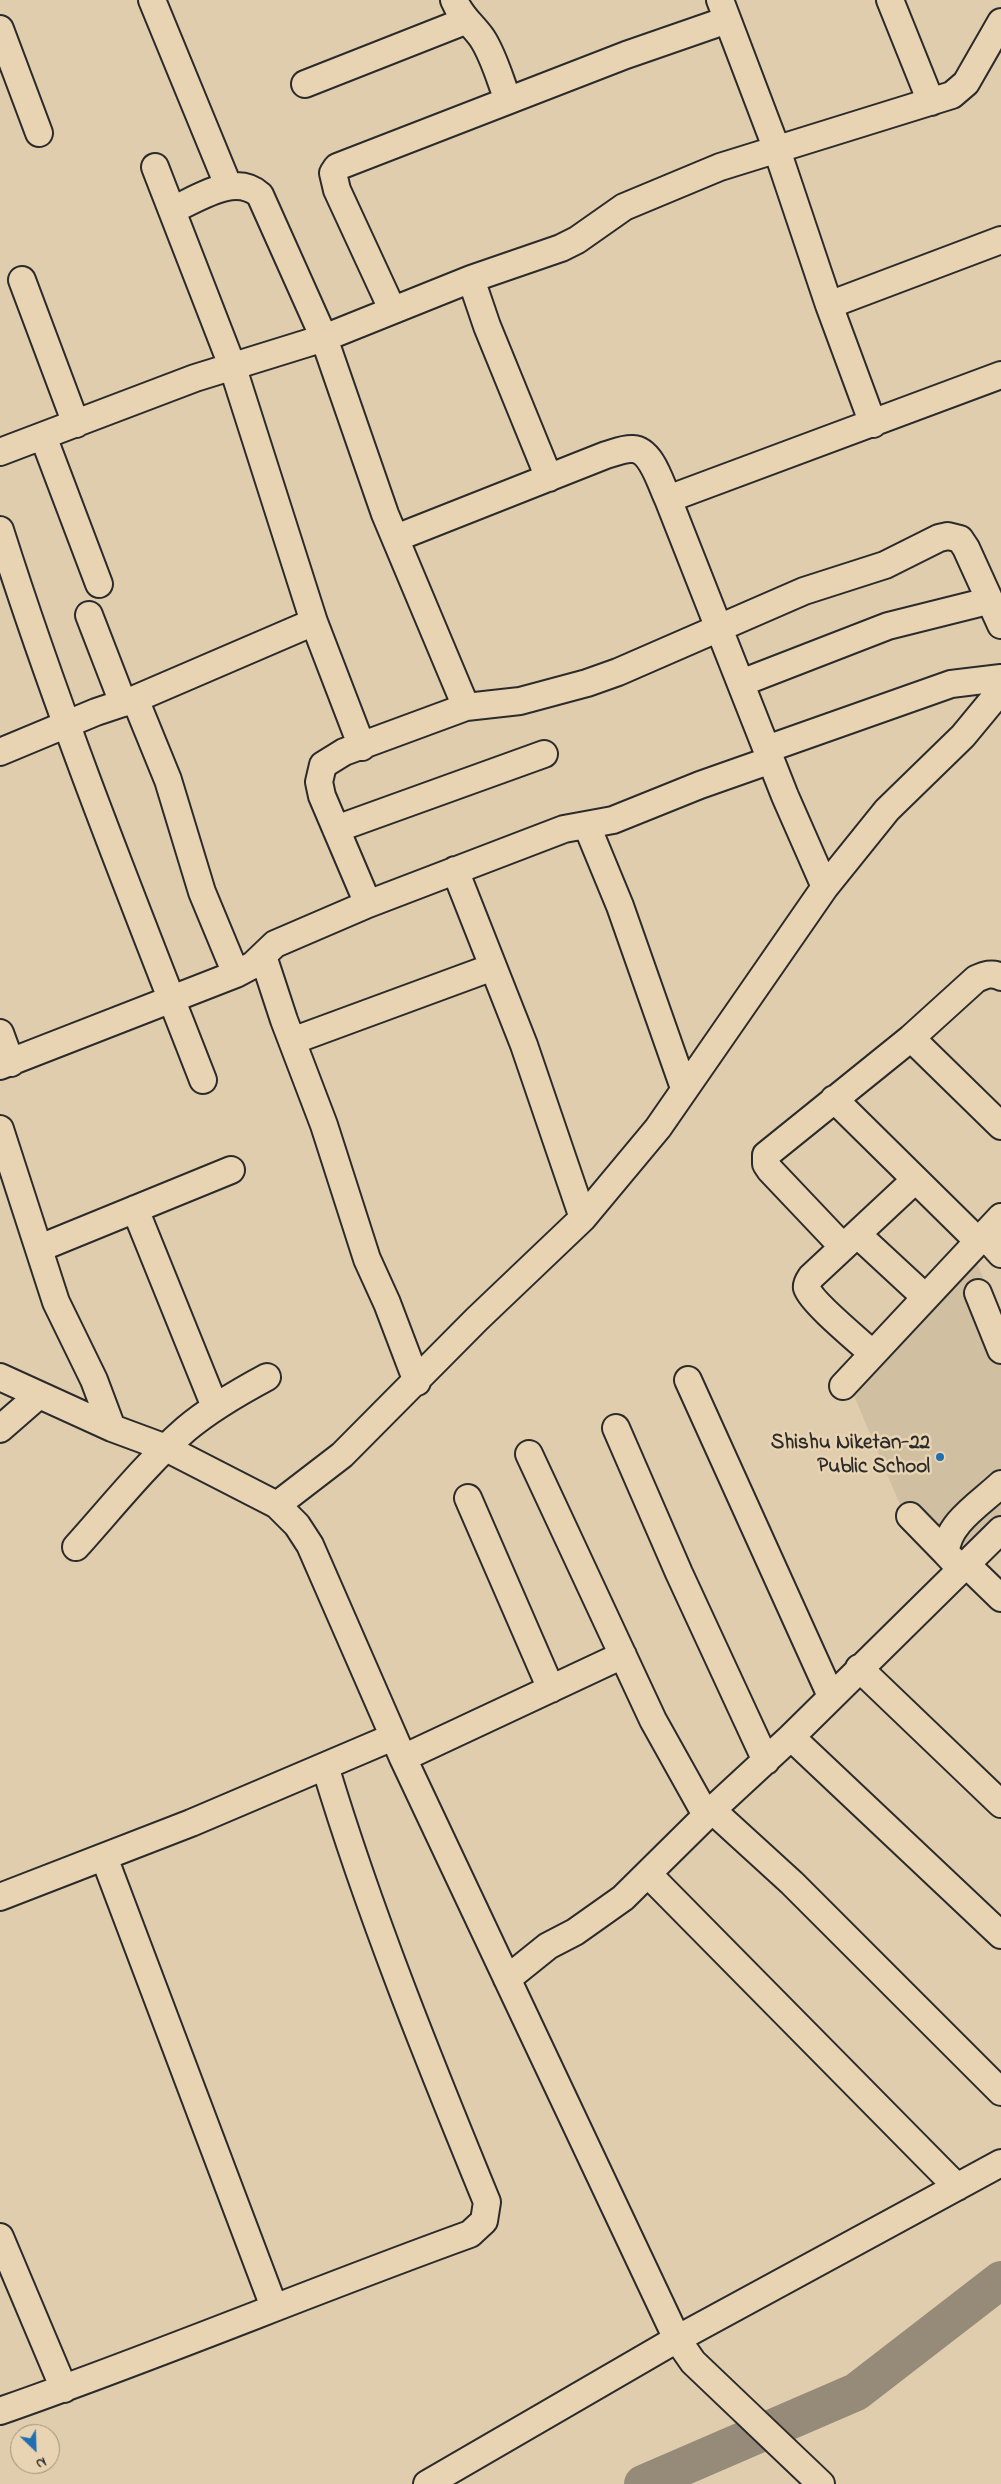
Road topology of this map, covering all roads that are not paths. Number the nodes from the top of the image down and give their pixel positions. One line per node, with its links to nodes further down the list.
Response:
1 (152, 0): 14 (street)
2 (890, 0): 10 (street)
3 (459, 10): 7 (street); 9 (street)
4 (723, 10): 9 (street); 12 (street)
5 (1001, 22): 10 (street)
6 (0, 29): 8 (street)
7 (305, 84)
8 (11, 89): 11 (street)
9 (508, 100): 20 (street)
10 (931, 102): 12 (street)
11 (39, 133)
12 (776, 150): 17 (street); 19 (street)
13 (155, 167): 15 (street)
14 (228, 186): 15 (street); 21 (street)
15 (172, 210): 22 (street)
16 (1001, 240): 19 (street)
17 (471, 279): 20 (street); 28 (street)
18 (22, 280): 24 (street)
19 (829, 305): 25 (street)
20 (392, 309): 21 (street)
21 (324, 338): 22 (street); 31 (street)
22 (233, 368): 24 (street); 35 (street)
23 (1001, 375): 25 (street)
24 (76, 424): 26 (street)
25 (873, 424): 29 (street)
26 (43, 436): 27 (street); 32 (street)
27 (0, 452)
28 (549, 478): 29 (street); 31 (street)
29 (668, 500): 37 (street)
30 (0, 530): 43 (street)
31 (396, 538): 42 (street)
32 (99, 584)
33 (988, 601): 36 (street); 37 (street); 39 (street)
34 (89, 615): 41 (street)
35 (314, 622): 41 (street); 44 (street)
36 (1001, 625)
37 (720, 626): 39 (street); 42 (street)
38 (1001, 678): 47 (street)
39 (741, 683): 47 (street)
40 (1001, 690): 51 (street)
41 (129, 701): 43 (street); 55 (street)
42 (466, 707): 44 (street)
43 (66, 725): 45 (street); 57 (street)
44 (362, 747): 49 (street)
45 (0, 752)
46 (544, 754): 49 (street)
47 (769, 755): 48 (street); 51 (street)
48 (587, 826): 50 (street); 63 (street)
49 (336, 828): 52 (street)
50 (454, 870): 52 (street); 54 (street)
51 (825, 887): 63 (street)
52 (368, 904): 53 (street)
53 (263, 956): 55 (street); 60 (street)
54 (493, 967): 60 (street); 70 (street)
55 (236, 974): 57 (street)
56 (1001, 977): 59 (street)
57 (172, 998): 61 (street); 62 (street)
58 (0, 1033): 61 (street)
59 (911, 1038): 64 (street); 65 (street)
60 (292, 1041): 81 (street)
61 (5, 1064)
62 (203, 1080)
63 (684, 1088): 70 (street)
64 (834, 1099): 68 (street); 72 (street)
65 (1001, 1126)
66 (0, 1130): 73 (street)
67 (231, 1170): 69 (street)
68 (915, 1180): 71 (street); 72 (street)
69 (135, 1209): 73 (street); 84 (street)
70 (583, 1218): 81 (street)
71 (991, 1237): 75 (street)
72 (850, 1241): 75 (street); 77 (street)
73 (40, 1248): 85 (street)
74 (978, 1292): 76 (street)
75 (926, 1297): 77 (street)
76 (1001, 1350)
77 (873, 1354): 82 (street)
78 (0, 1377): 83 (street)
79 (267, 1377): 84 (street)
80 (688, 1380): 101 (street)
81 (417, 1382): 92 (street)
82 (843, 1386)
83 (39, 1395): 85 (street); 87 (street)
84 (215, 1407): 88 (street)
85 (112, 1428): 88 (street)
86 (616, 1428): 104 (street)
87 (0, 1429)
88 (166, 1448): 92 (street); 95 (street)
89 (529, 1454): 98 (street)
90 (1001, 1484): 96 (street)
91 (468, 1498): 100 (street)
92 (277, 1505): 103 (street)
93 (910, 1516): 96 (street)
94 (1001, 1530): 96 (street)
95 (76, 1547)
96 (958, 1562): 97 (street); 99 (street)
97 (1001, 1598)
98 (623, 1656): 100 (street); 107 (street)
99 (859, 1668): 101 (street); 106 (street)
100 (551, 1689): 103 (street)
101 (831, 1696): 102 (street)
102 (791, 1738): 104 (street); 111 (street)
103 (398, 1747): 105 (street); 112 (street)
104 (766, 1761): 107 (street)
105 (325, 1766): 108 (street); 117 (street)
106 (1001, 1804)
107 (709, 1812): 109 (street); 113 (street)
108 (104, 1857): 110 (street); 117 (street)
109 (648, 1874): 112 (street); 115 (street)
110 (0, 1897)
111 (1001, 1935)
112 (507, 1979): 118 (street)
113 (1001, 2092)
114 (1001, 2163): 115 (street)
115 (957, 2187): 118 (street)
116 (0, 2237): 119 (street)
117 (274, 2307): 119 (street)
118 (677, 2339): 121 (street); 122 (street)
119 (64, 2389): 120 (street)
120 (0, 2411)
121 (427, 2484)
122 (821, 2484)

